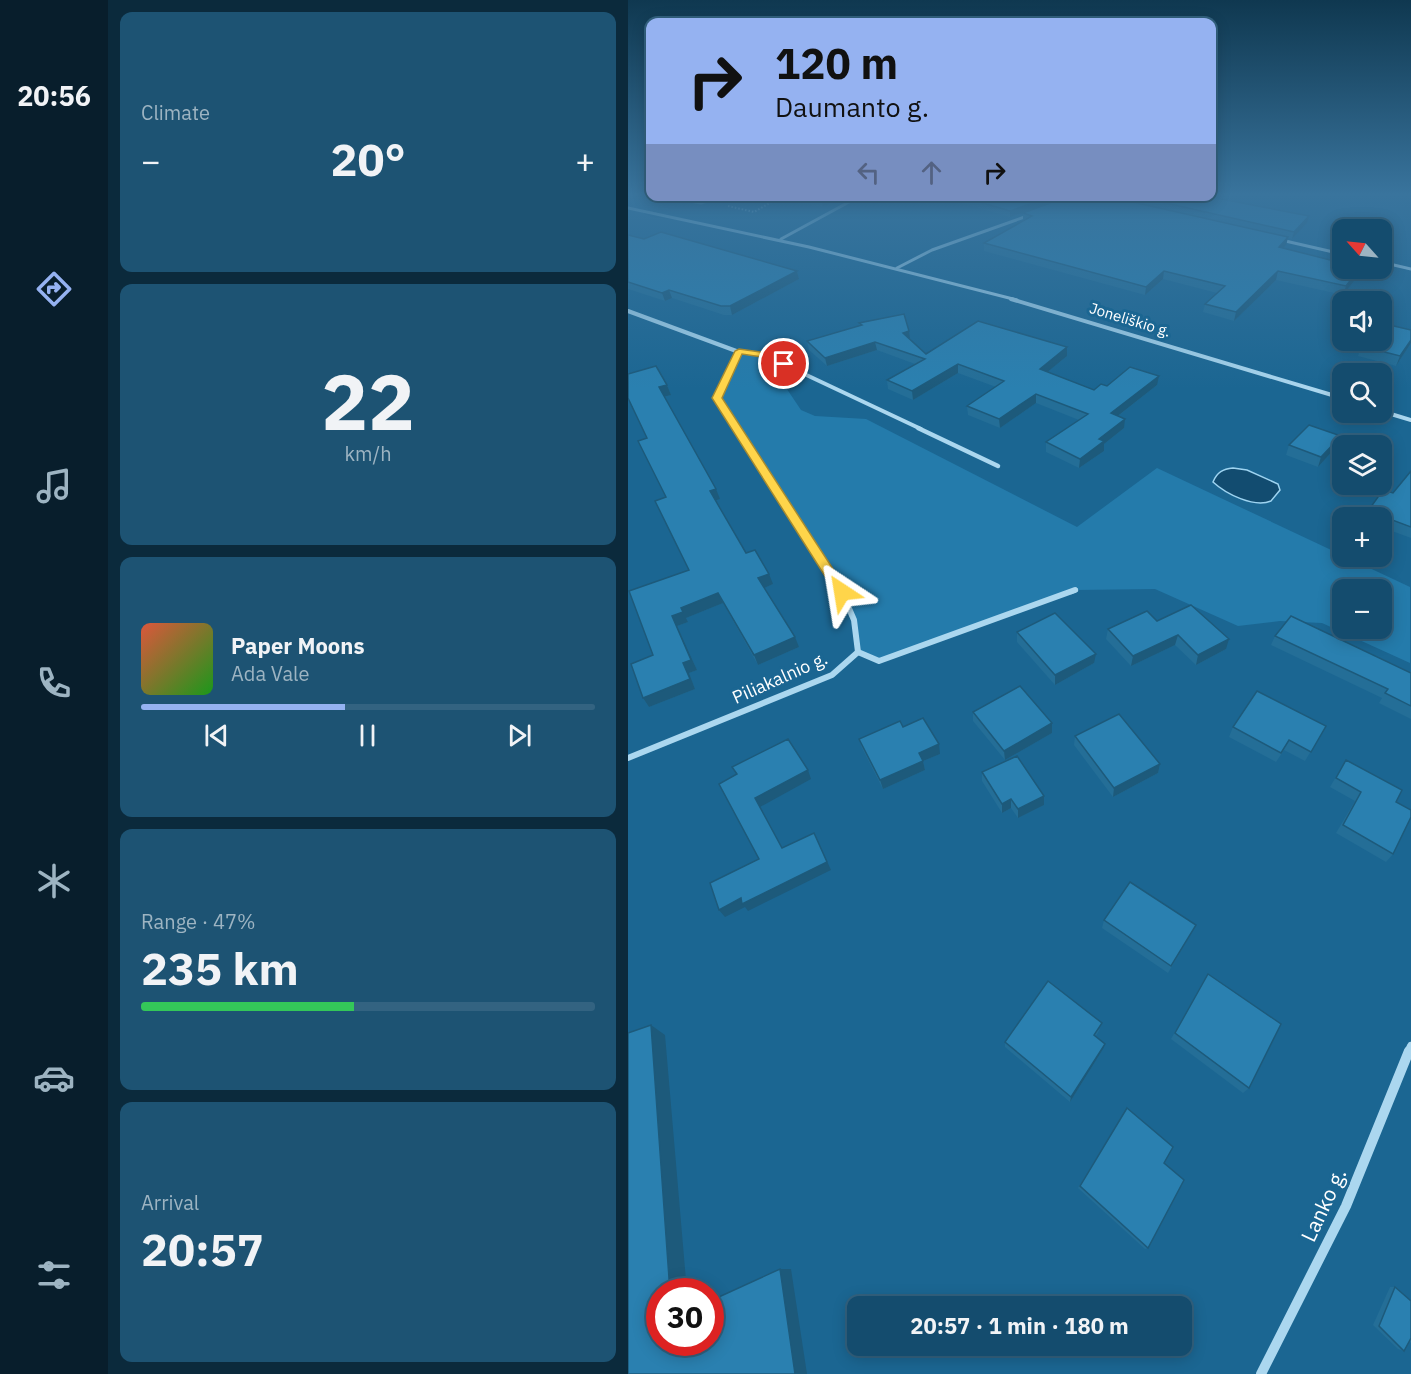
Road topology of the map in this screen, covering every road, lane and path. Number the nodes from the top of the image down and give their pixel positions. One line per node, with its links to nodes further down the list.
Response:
1 (865, 260): 4 (street, Joneliškio g.)
2 (912, 260): 4 (street)
3 (1392, 265): 5 (street)
4 (897, 268): 8 (street, Joneliškio g.)
5 (1411, 269)
6 (628, 311): 7 (street)
7 (739, 351): 11 (street); 13 (street)
8 (1332, 395)
9 (1392, 414): 10 (street)
10 (1411, 420)
11 (998, 466)
12 (1076, 590): 13 (street)
13 (858, 652): 14 (street, Piliakalnio g.)
14 (628, 758)
15 (1411, 1046): 16 (street, Lanko g.)
16 (1261, 1374)

